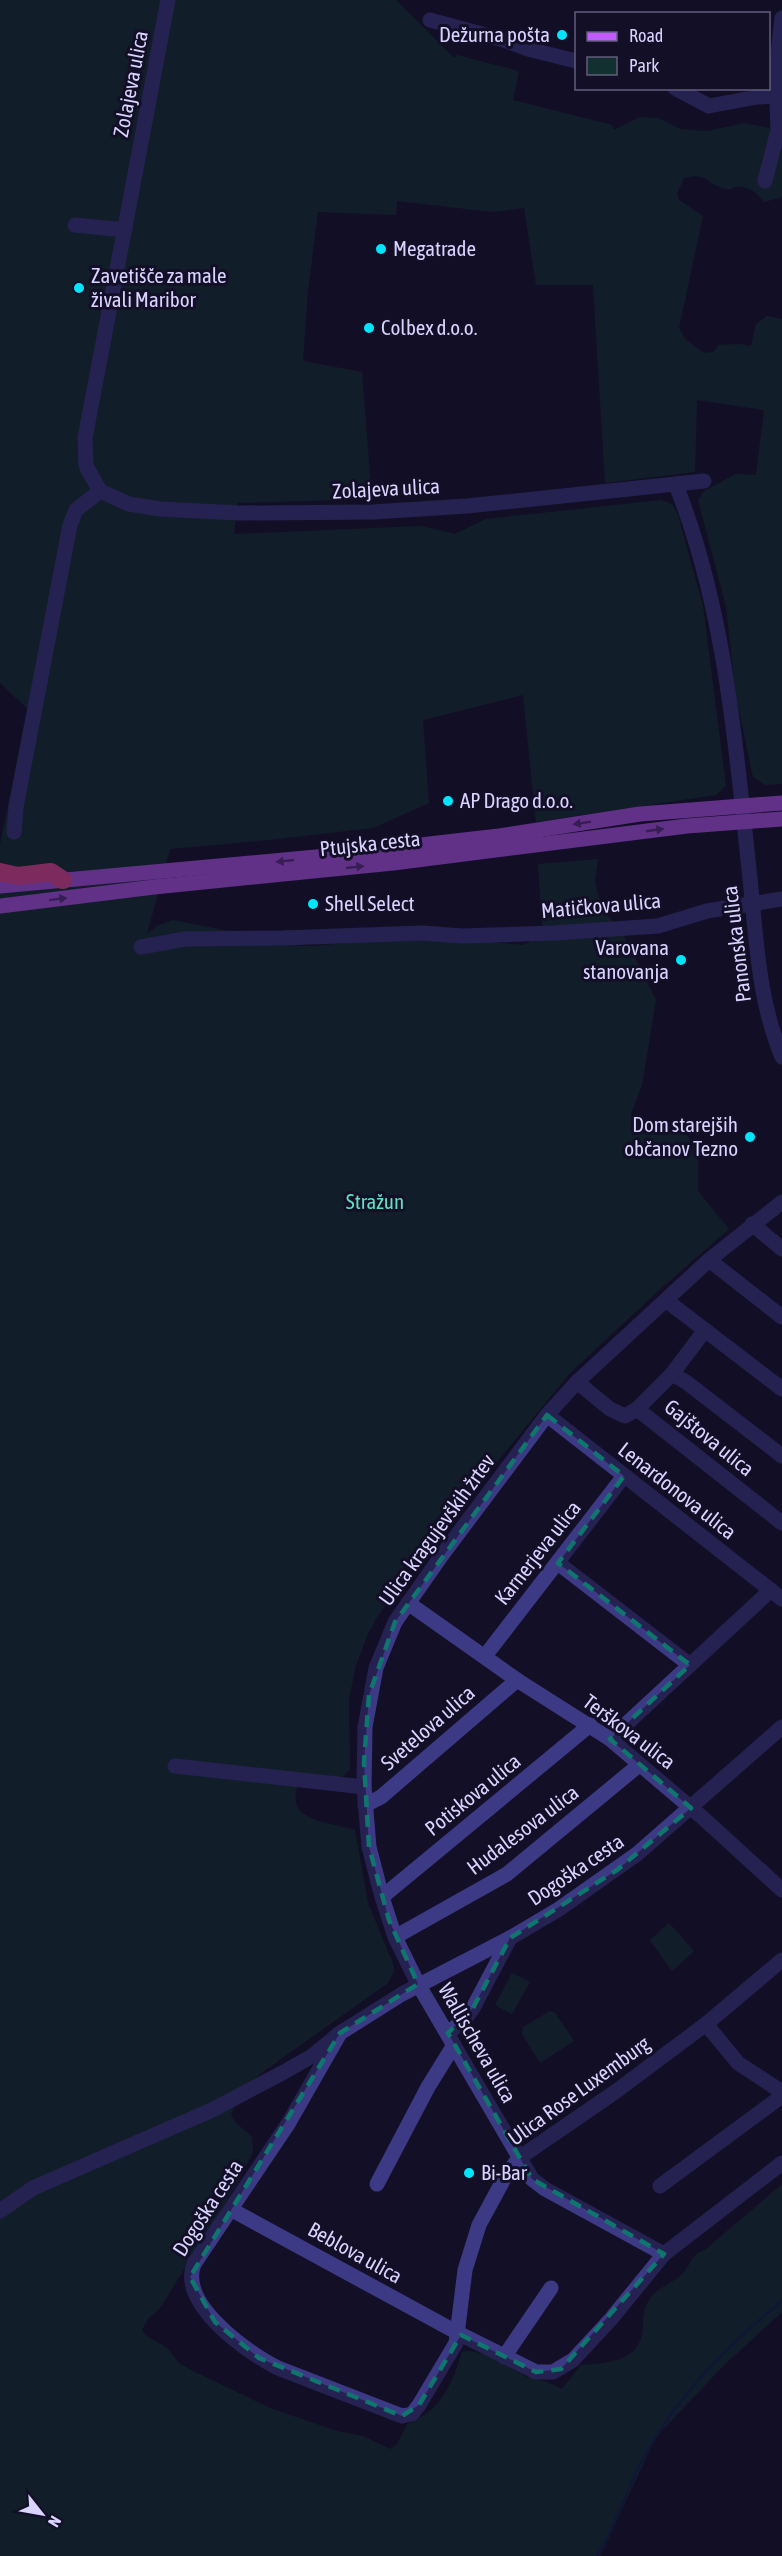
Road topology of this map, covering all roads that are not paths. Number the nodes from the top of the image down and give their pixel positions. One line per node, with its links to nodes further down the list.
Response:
1 (168, 0): 9 (street, Zolajeva ulica)
2 (782, 18): 6 (street)
3 (430, 20): 4 (street)
4 (575, 61)
5 (679, 90): 6 (street)
6 (779, 96): 7 (street)
7 (765, 182)
8 (75, 225): 9 (street)
9 (125, 230): 12 (street, Zolajeva ulica)
10 (704, 481): 11 (street, Zolajeva ulica)
11 (676, 485): 12 (street, Zolajeva ulica); 14 (street)
12 (100, 491): 17 (street)
13 (782, 803): 14 (main road, Ptujska cesta)
14 (742, 805): 16 (street); 19 (main road, Ptujska cesta, one-way to 19)
15 (782, 819): 16 (main road, Ptujska cesta)
16 (744, 823): 22 (street, Panonska ulica); 23 (main road, Ptujska cesta, one-way to 16)
17 (15, 832)
18 (0, 872): 19 (highway)
19 (63, 880): 20 (main road, Ptujska cesta)
20 (0, 886)
21 (782, 899): 22 (street, Matičkova ulica)
22 (752, 904): 24 (street, Matičkova ulica); 25 (street, Panonska ulica)
23 (0, 906)
24 (141, 947)
25 (782, 1057)
26 (782, 1202): 27 (street, Ulica kragujevških žrtev)
27 (752, 1224): 28 (street); 29 (street, Ulica kragujevških žrtev)
28 (779, 1241)
29 (709, 1260): 30 (street, Ulica kragujevških žrtev); 31 (street)
30 (667, 1301): 32 (street); 34 (street, Ulica kragujevških žrtev)
31 (782, 1317)
32 (705, 1330): 33 (street); 35 (street)
33 (672, 1374): 36 (street); 38 (street)
34 (577, 1382): 36 (street); 37 (street, Ulica kragujevških žrtev)
35 (782, 1389)
36 (637, 1408): 40 (street, Gajštova ulica)
37 (547, 1415): 39 (street, Lenardonova ulica); 43 (street, Ulica kragujevških žrtev)
38 (782, 1456)
39 (624, 1476): 41 (street, Karnerjeva ulica); 42 (street, Lenardonova ulica)
40 (782, 1523)
41 (558, 1563): 44 (street, Karnerjeva ulica); 45 (street)
42 (776, 1594): 45 (street)
43 (408, 1603): 44 (street, Terškova ulica); 52 (street, Ulica kragujevških žrtev)
44 (485, 1656): 46 (street, Terškova ulica)
45 (690, 1665): 49 (street)
46 (517, 1680): 47 (street, Terškova ulica); 53 (street, Svetelova ulica)
47 (590, 1725): 49 (street, Terškova ulica); 56 (street, Potiskova ulica)
48 (782, 1727): 54 (street, Dogoška cesta)
49 (610, 1739): 50 (street, Terškova ulica)
50 (639, 1765): 54 (street, Terškova ulica); 57 (street, Hudalesova ulica)
51 (175, 1766): 52 (street)
52 (364, 1787): 53 (street, Ulica kragujevških žrtev)
53 (365, 1805): 56 (street, Ulica kragujevških žrtev)
54 (691, 1808): 55 (street, Terškova ulica); 58 (street, Dogoška cesta)
55 (782, 1890)
56 (382, 1897): 57 (street, Ulica kragujevških žrtev)
57 (395, 1937): 60 (street, Ulica kragujevških žrtev)
58 (510, 1938): 60 (street, Dogoška cesta); 63 (street)
59 (782, 1960): 61 (street, Ulica Rose Luxemburg)
60 (418, 1984): 62 (street, Dogoška cesta); 63 (street, Wallischeva ulica)
61 (706, 2024): 64 (street); 65 (street, Ulica Rose Luxemburg)
62 (340, 2033): 69 (street, Dogoška cesta); 70 (street, Dogoška cesta)
63 (451, 2039): 65 (street, Wallischeva ulica); 67 (street)
64 (782, 2094): 68 (street)
65 (519, 2158): 71 (street, Wallischeva ulica); 73 (street, Ulica Rose Luxemburg)
66 (782, 2163): 71 (street, Beblova ulica)
67 (377, 2184)
68 (660, 2186)
69 (232, 2210): 73 (street, Beblova ulica); 73 (street, Dogoška cesta)
70 (0, 2211)
71 (664, 2254): 74 (street, Beblova ulica)
72 (551, 2288): 74 (street)
73 (458, 2333): 74 (street, Beblova ulica)
74 (504, 2357)

